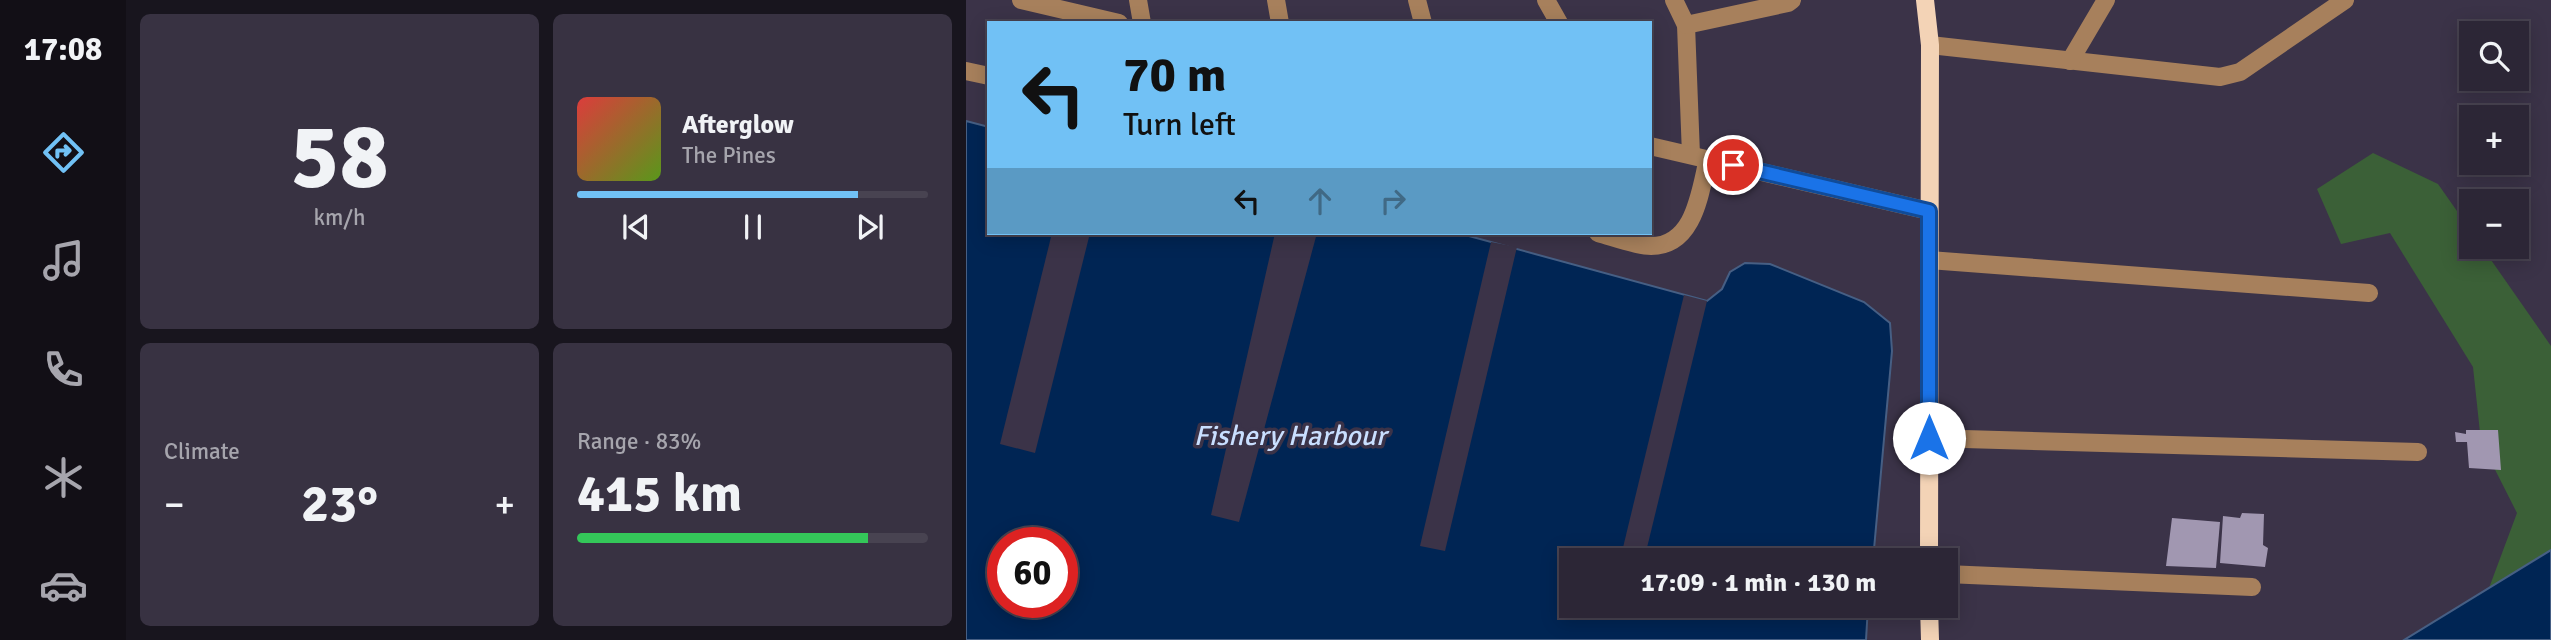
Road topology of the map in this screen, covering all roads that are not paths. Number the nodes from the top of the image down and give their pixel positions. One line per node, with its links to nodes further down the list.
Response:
1 (1021, 0): 11 (street)
2 (1138, 0): 12 (street)
3 (1276, 0): 13 (street)
4 (1417, 0): 14 (street)
5 (1546, 0): 15 (street)
6 (1674, 0): 16 (street)
7 (1792, 0): 16 (street)
8 (1925, 0): 17 (main road)
9 (2106, 0): 18 (street)
10 (2346, 0): 18 (street)
11 (1110, 21)
12 (1142, 21)
13 (1280, 21)
14 (1422, 21)
15 (1558, 21)
16 (1686, 25): 22 (street)
17 (1930, 45): 18 (street); 23 (main road)
18 (2070, 61)
19 (966, 71): 20 (street)
20 (987, 76)
21 (1652, 146): 22 (street)
22 (1700, 157): 23 (street); 24 (street)
23 (1929, 211): 25 (main road)
24 (1606, 235)
25 (1929, 260): 26 (street); 27 (main road)
26 (2369, 293)
27 (1929, 438): 28 (street); 29 (main road)
28 (2417, 452)
29 (1929, 548)
30 (1958, 575): 31 (street)
31 (2252, 587)
32 (1930, 618): 33 (main road)
33 (1930, 640)

